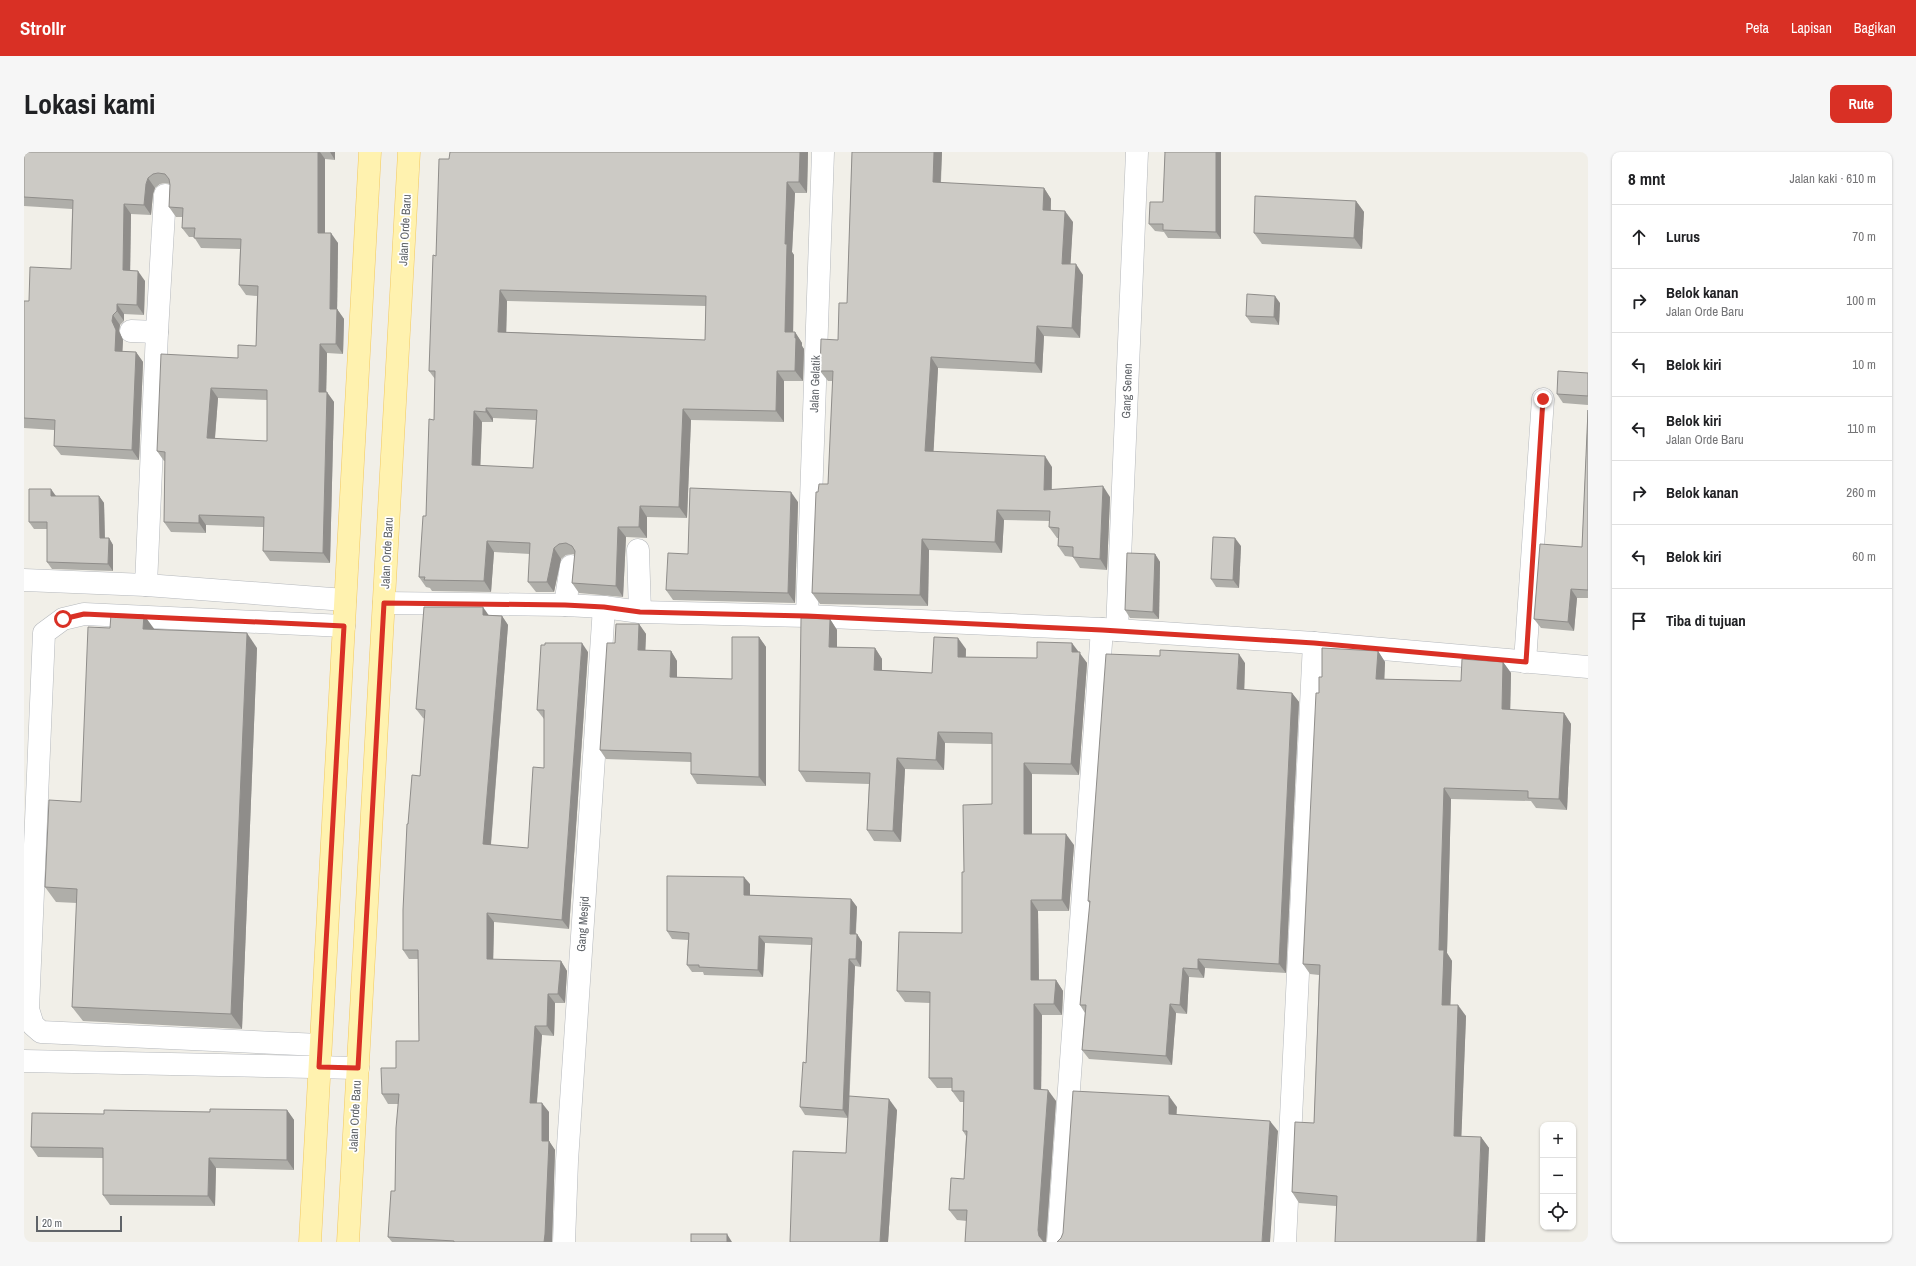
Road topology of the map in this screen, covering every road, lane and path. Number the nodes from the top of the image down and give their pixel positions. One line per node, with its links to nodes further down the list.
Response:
1 (370, 152): 13 (main road)
2 (409, 152): 14 (main road, Jalan Orde Baru)
3 (823, 152): 18 (street, Jalan Gelatik)
4 (1137, 152): 20 (street, Gang Senen)
5 (165, 195): 7 (street)
6 (131, 331): 7 (street)
7 (157, 332): 12 (street)
8 (1543, 399): 22 (street)
9 (638, 550): 17 (street)
10 (571, 566): 15 (street)
11 (24, 580): 12 (street)
12 (146, 586): 13 (street)
13 (345, 600): 19 (main road)
14 (384, 603): 15 (street); 27 (main road, Jalan Orde Baru)
15 (565, 605): 16 (street)
16 (604, 607): 17 (street); 30 (street, Gang Mesjid)
17 (640, 612): 18 (street)
18 (807, 616): 20 (street)
19 (344, 626): 24 (main road); 24 (street)
20 (1110, 630): 21 (street); 31 (street, Gang Senen)
21 (1314, 643): 22 (street); 32 (street)
22 (1526, 662): 23 (street)
23 (1588, 667)
24 (320, 1045): 26 (main road)
25 (24, 1061): 26 (street)
26 (319, 1067): 27 (street); 28 (main road)
27 (358, 1068): 29 (main road, Jalan Orde Baru)
28 (310, 1242)
29 (348, 1242)
30 (564, 1242)
31 (1058, 1242)
32 (1285, 1242)

